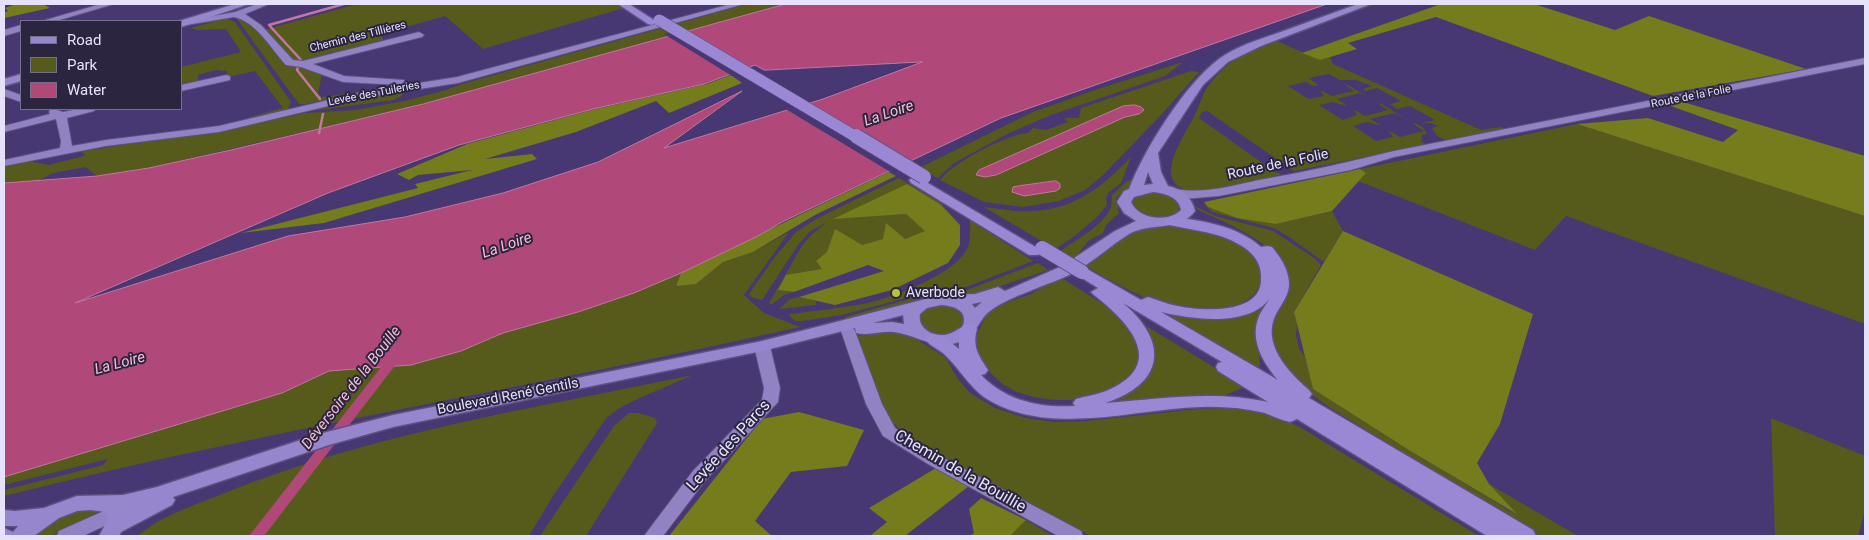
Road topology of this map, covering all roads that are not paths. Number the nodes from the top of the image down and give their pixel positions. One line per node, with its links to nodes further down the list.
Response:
1 (110, 4): 9 (street)
2 (244, 4): 8 (main road)
3 (265, 4): 8 (street)
4 (623, 4): 10 (highway)
5 (633, 4): 10 (highway)
6 (740, 4): 20 (street, Levée des Tuileries)
7 (1366, 4): 29 (main road)
8 (229, 9): 11 (main road); 16 (street, Chemin des Tillières)
9 (51, 20)
10 (656, 21): 38 (highway)
11 (182, 24)
12 (20, 28): 13 (street)
13 (4, 32)
14 (420, 35): 16 (street, Chemin des Tillières)
15 (1865, 62): 33 (street, Route de la Folie)
16 (302, 64): 20 (street, Chemin des Tillières)
17 (20, 77): 19 (main road)
18 (226, 78): 21 (street)
19 (4, 83)
20 (430, 84): 28 (street, Levée des Tuileries)
21 (182, 88)
22 (4, 92): 23 (street)
23 (20, 99)
24 (48, 110): 26 (street)
25 (85, 110): 26 (street)
26 (61, 115): 27 (street); 28 (street)
27 (4, 129)
28 (66, 151): 30 (street, Levée des Tuileries)
29 (1152, 152): 31 (main road); 32 (main road)
30 (4, 163)
31 (1135, 191): 32 (main road); 34 (main road)
32 (1168, 191): 33 (street, Route de la Folie); 35 (main road)
33 (1220, 192): 35 (street, Route de la Folie)
34 (1126, 207): 36 (main road); 40 (main road)
35 (1188, 208): 37 (main road); 47 (highway)
36 (1152, 221): 37 (main road); 42 (main road)
37 (1170, 221): 38 (highway)
38 (1078, 274): 39 (highway); 47 (highway)
39 (1099, 292): 42 (highway); 48 (highway)
40 (950, 301): 41 (main road); 42 (main road)
41 (918, 307): 44 (main road); 46 (main road, Boulevard René Gentils)
42 (971, 324): 45 (main road)
43 (848, 331): 44 (main road, Boulevard René Gentils); 46 (main road, Boulevard René Gentils); 55 (street, Chemin de la Bouillie)
44 (915, 331): 45 (main road)
45 (933, 339): 48 (highway)
46 (762, 346): 51 (main road, Boulevard René Gentils); 54 (street, Levée des Parcs)
47 (1343, 426): 57 (highway)
48 (1364, 453): 56 (highway)
49 (53, 512): 50 (main road); 51 (main road); 52 (main road)
50 (4, 518)
51 (112, 519): 53 (street)
52 (21, 536)
53 (66, 536)
54 (653, 536)
55 (1074, 536)
56 (1503, 536)
57 (1526, 536)

